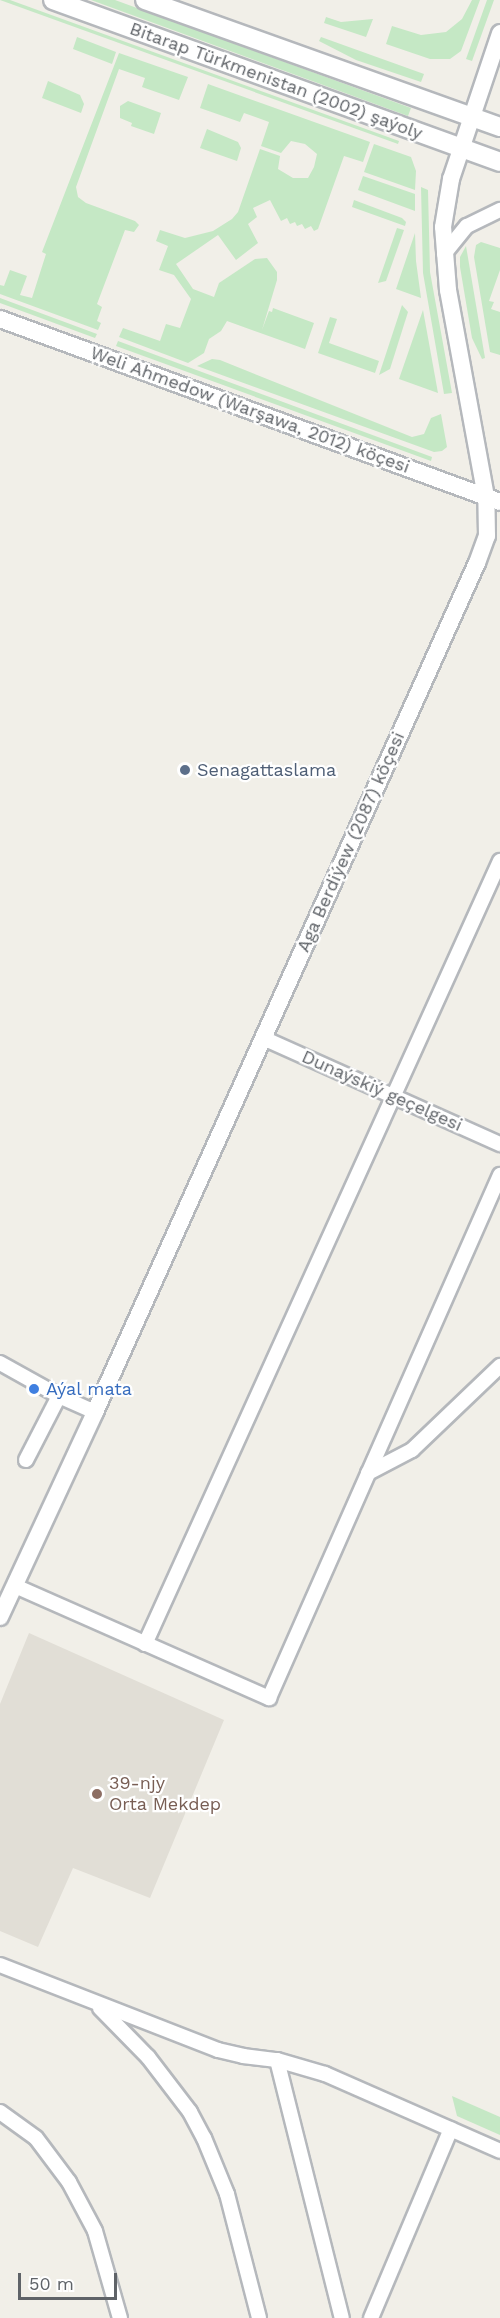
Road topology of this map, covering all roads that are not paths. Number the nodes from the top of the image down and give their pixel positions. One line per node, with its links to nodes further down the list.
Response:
1 (53, 0): 6 (main road, Bitarap Türkmenistan (2002) şaýoly)
2 (146, 0): 4 (main road, Bitarap Türkmenistan (2002) şaýoly)
3 (500, 33): 4 (street, Aga Berdiýew (2087) köçesi)
4 (470, 116): 5 (main road, Bitarap Türkmenistan (2002) şaýoly); 6 (street, Aga Berdiýew (2087) köçesi)
5 (500, 127)
6 (460, 148): 7 (main road, Bitarap Türkmenistan (2002) şaýoly); 9 (street, Aga Berdiýew (2087) köçesi)
7 (500, 162)
8 (500, 210): 9 (street)
9 (444, 254): 11 (street, Aga Berdiýew (2087) köçesi)
10 (0, 319): 11 (street, Weli Ahmedow (Warşawa, 2012) köçesi)
11 (493, 499): 13 (street, Aga Berdiýew (2087) köçesi)
12 (500, 861): 14 (street)
13 (263, 1038): 14 (street, Dunaýskiý geçelgesi); 20 (street, Aga Berdiýew (2087) köçesi)
14 (394, 1096): 15 (street, Dunaýskiý geçelgesi); 25 (street)
15 (500, 1144)
16 (500, 1175): 22 (street)
17 (0, 1363): 19 (street)
18 (500, 1366): 22 (street)
19 (59, 1396): 20 (street); 21 (street)
20 (95, 1412): 23 (street, Aga Berdiýew (2087) köçesi)
21 (26, 1460)
22 (368, 1473): 25 (street)
23 (15, 1586): 24 (street, Aga Berdiýew (2087) köçesi); 25 (street)
24 (0, 1617)
25 (145, 1644)
26 (0, 1965): 27 (street)
27 (97, 2005): 28 (street); 33 (street)
28 (277, 2060): 30 (street); 34 (street)
29 (0, 2112): 32 (street)
30 (451, 2129): 31 (street); 35 (street)
31 (500, 2151)
32 (120, 2318)
33 (259, 2318)
34 (342, 2318)
35 (371, 2318)

